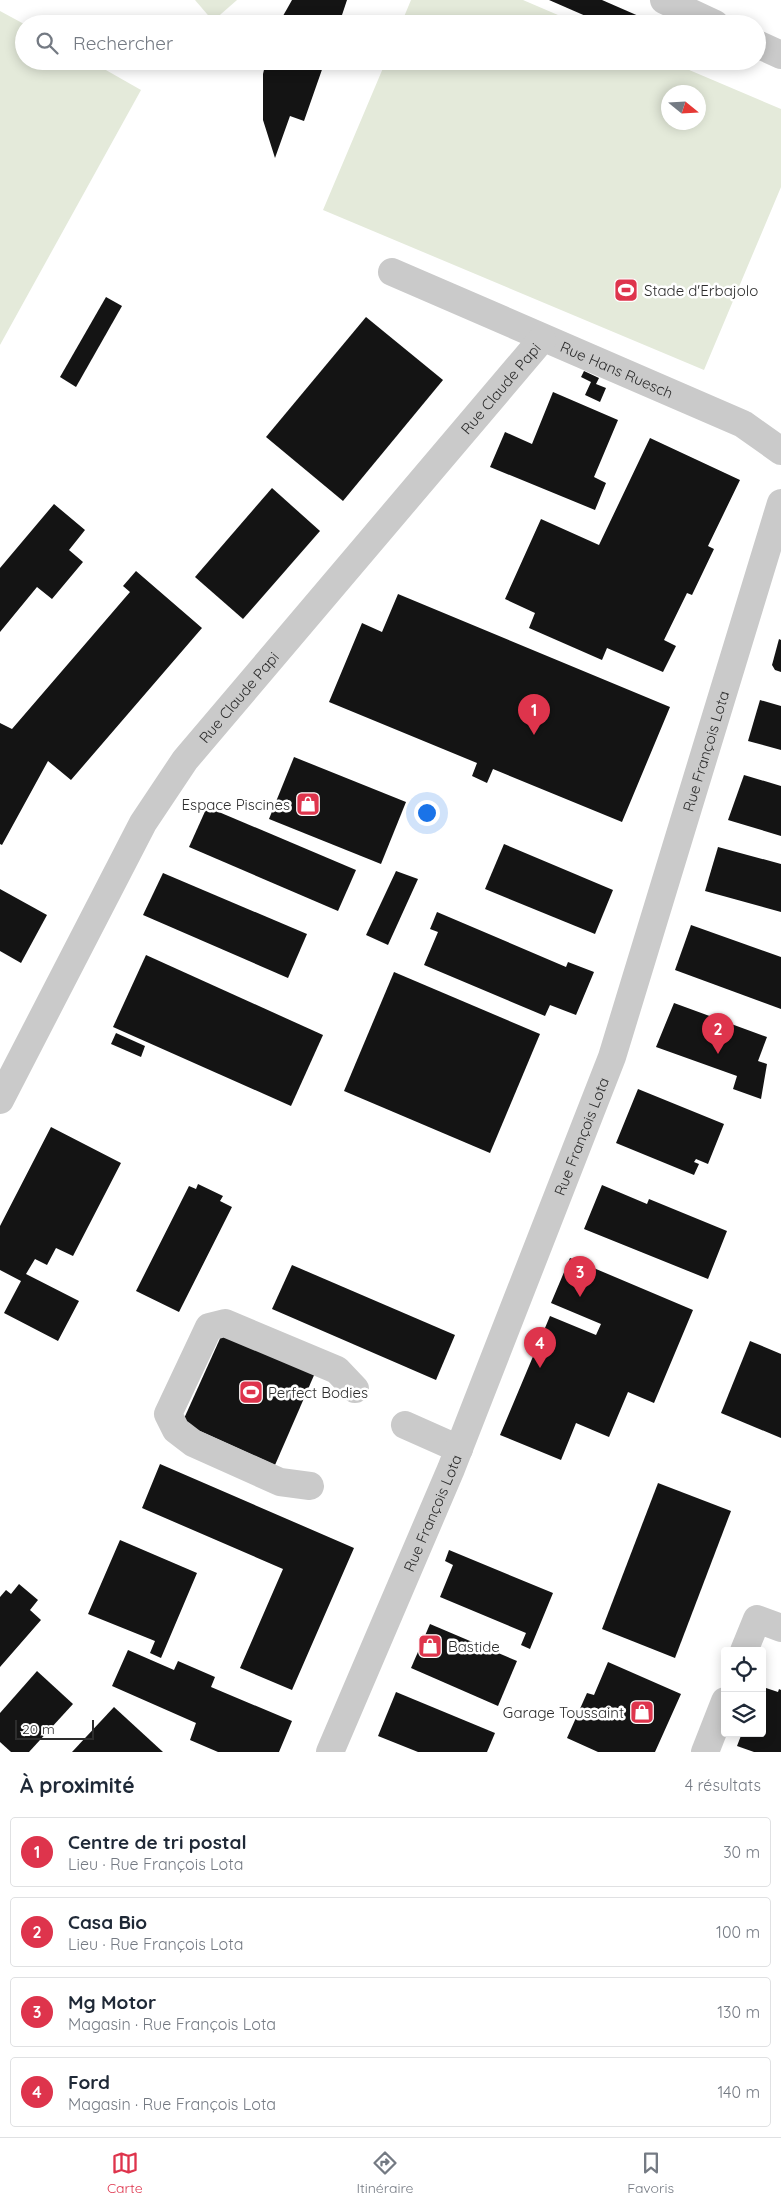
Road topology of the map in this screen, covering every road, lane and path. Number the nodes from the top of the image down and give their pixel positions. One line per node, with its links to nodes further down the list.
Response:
1 (664, 0): 2 (street)
2 (696, 15)
3 (766, 48): 4 (street)
4 (781, 55)
5 (392, 272): 6 (street, Rue Hans Ruesch)
6 (542, 338): 7 (street, Rue Hans Ruesch); 9 (street, Rue Claude Papi)
7 (781, 451)
8 (781, 503): 12 (street, Rue François Lota)
9 (0, 1100)
10 (355, 1389): 13 (street)
11 (405, 1425): 12 (street)
12 (459, 1449): 17 (street, Rue François Lota)
13 (310, 1486)
14 (781, 1628): 15 (street)
15 (746, 1647)
16 (721, 1711): 18 (street)
17 (330, 1752)
18 (705, 1752)

